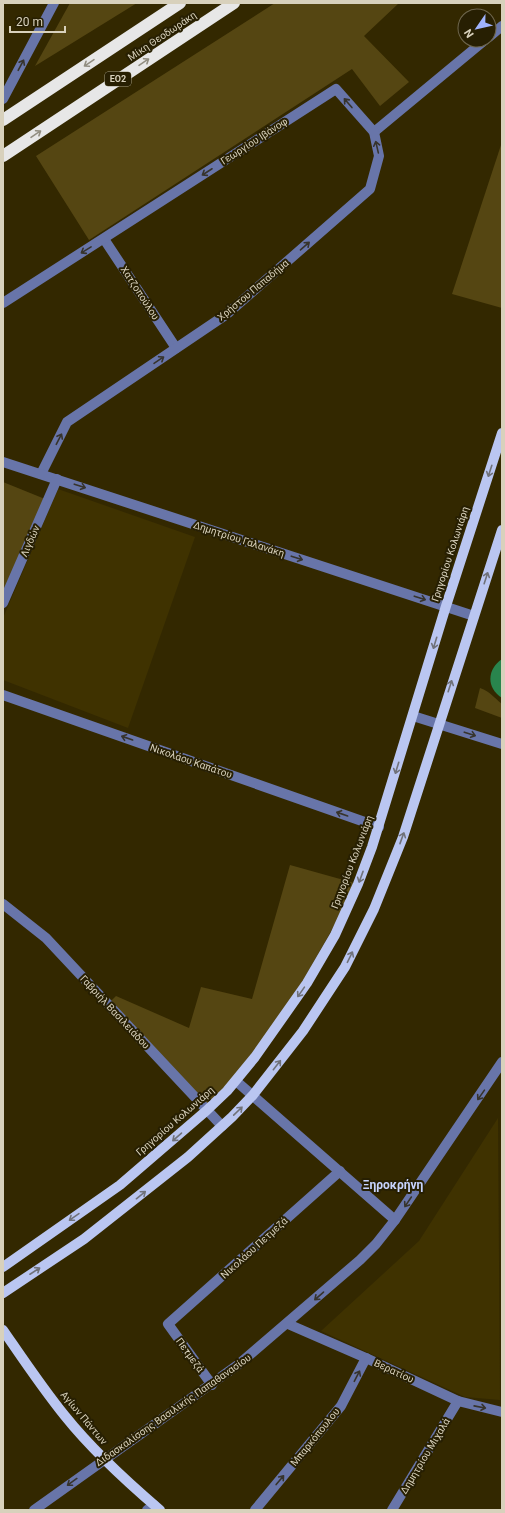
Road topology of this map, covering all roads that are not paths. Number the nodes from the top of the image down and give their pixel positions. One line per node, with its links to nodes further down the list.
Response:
1 (54, 3): 5 (street, one-way to 1)
2 (180, 3): 6 (highway, Μίκη Θεοδωράκη, one-way to 6)
3 (234, 3): 8 (highway, Μίκη Θεοδωράκη / ΕΟ2, one-way to 3)
4 (475, 48): 7 (street)
5 (3, 99)
6 (3, 120)
7 (374, 132): 9 (street, Γεωργίου Ιβάνοφ, one-way to 9); 11 (street, Χρήστου Παπαδήμα, one-way to 7)
8 (3, 156)
9 (104, 238): 10 (street, Γεωργίου Ιβάνοφ, one-way to 10); 11 (street, Χατζοπούλου)
10 (3, 303)
11 (176, 348): 14 (street, Χρήστου Παπαδήμα, one-way to 11)
12 (502, 434): 18 (main road, Γρηγορίου Κολωνιάρη, one-way to 18)
13 (3, 462): 14 (street, Δημητρίου Γαλανάκη)
14 (41, 474): 15 (street, Δημητρίου Γαλανάκη)
15 (57, 479): 17 (street, Λιγδών); 18 (street, Δημητρίου Γαλανάκη, one-way to 18)
16 (502, 530): 19 (main road, one-way to 16)
17 (3, 603)
18 (446, 606): 19 (street, Δημητρίου Γαλανάκη); 21 (main road, Γρηγορίου Κολωνιάρη, one-way to 21)
19 (474, 616): 22 (main road, one-way to 19)
20 (3, 695): 24 (street, Νικολάου Καπάτου, one-way to 20)
21 (413, 716): 22 (street); 24 (main road, Γρηγορίου Κολωνιάρη, one-way to 24)
22 (438, 724): 23 (street, one-way to 23); 28 (main road, one-way to 22)
23 (502, 744)
24 (378, 827): 27 (main road, Γρηγορίου Κολωνιάρη, one-way to 27)
25 (3, 904): 29 (street, Γαβριήλ Βασιλειάδου)
26 (502, 1062): 32 (street, Διδασκαλίσσης Βασιλικής Παπαθανασίου, one-way to 32)
27 (236, 1081): 28 (street); 29 (main road, Γρηγορίου Κολωνιάρη)
28 (253, 1095): 30 (main road, one-way to 28); 31 (street)
29 (206, 1111): 30 (street, Γαβριήλ Βασιλειάδου); 33 (main road, Γρηγορίου Κολωνιάρη, one-way to 33)
30 (222, 1126): 34 (main road, one-way to 30)
31 (340, 1171): 32 (street); 35 (street, Νικολάου Πετμεζά)
32 (395, 1220): 36 (street, Διδασκαλίσσης Βασιλικής Παπαθανασίου, one-way to 36)
33 (3, 1267)
34 (3, 1293)
35 (168, 1324): 39 (street, Πετμεζά)
36 (288, 1324): 38 (street, Βερατίου); 39 (street, Διδασκαλίσσης Βασιλικής Παπαθανασίου)
37 (3, 1330): 42 (main road, Αγίων Πάντων)
38 (366, 1358): 40 (street, Βερατίου); 45 (street, Μπαρκόπουλου, one-way to 38)
39 (212, 1385): 42 (street, Διδασκαλίσσης Βασιλικής Παπαθανασίου)
40 (458, 1402): 41 (street, Βερατίου, one-way to 41); 46 (street, Δημητρίου Μιχαλά)
41 (502, 1412)
42 (104, 1459): 43 (main road, Αγίων Πάντων); 44 (street, Διδασκαλίσσης Βασιλικής Παπαθανασίου, one-way to 44)
43 (154, 1508)
44 (34, 1510)
45 (255, 1510)
46 (392, 1510)

